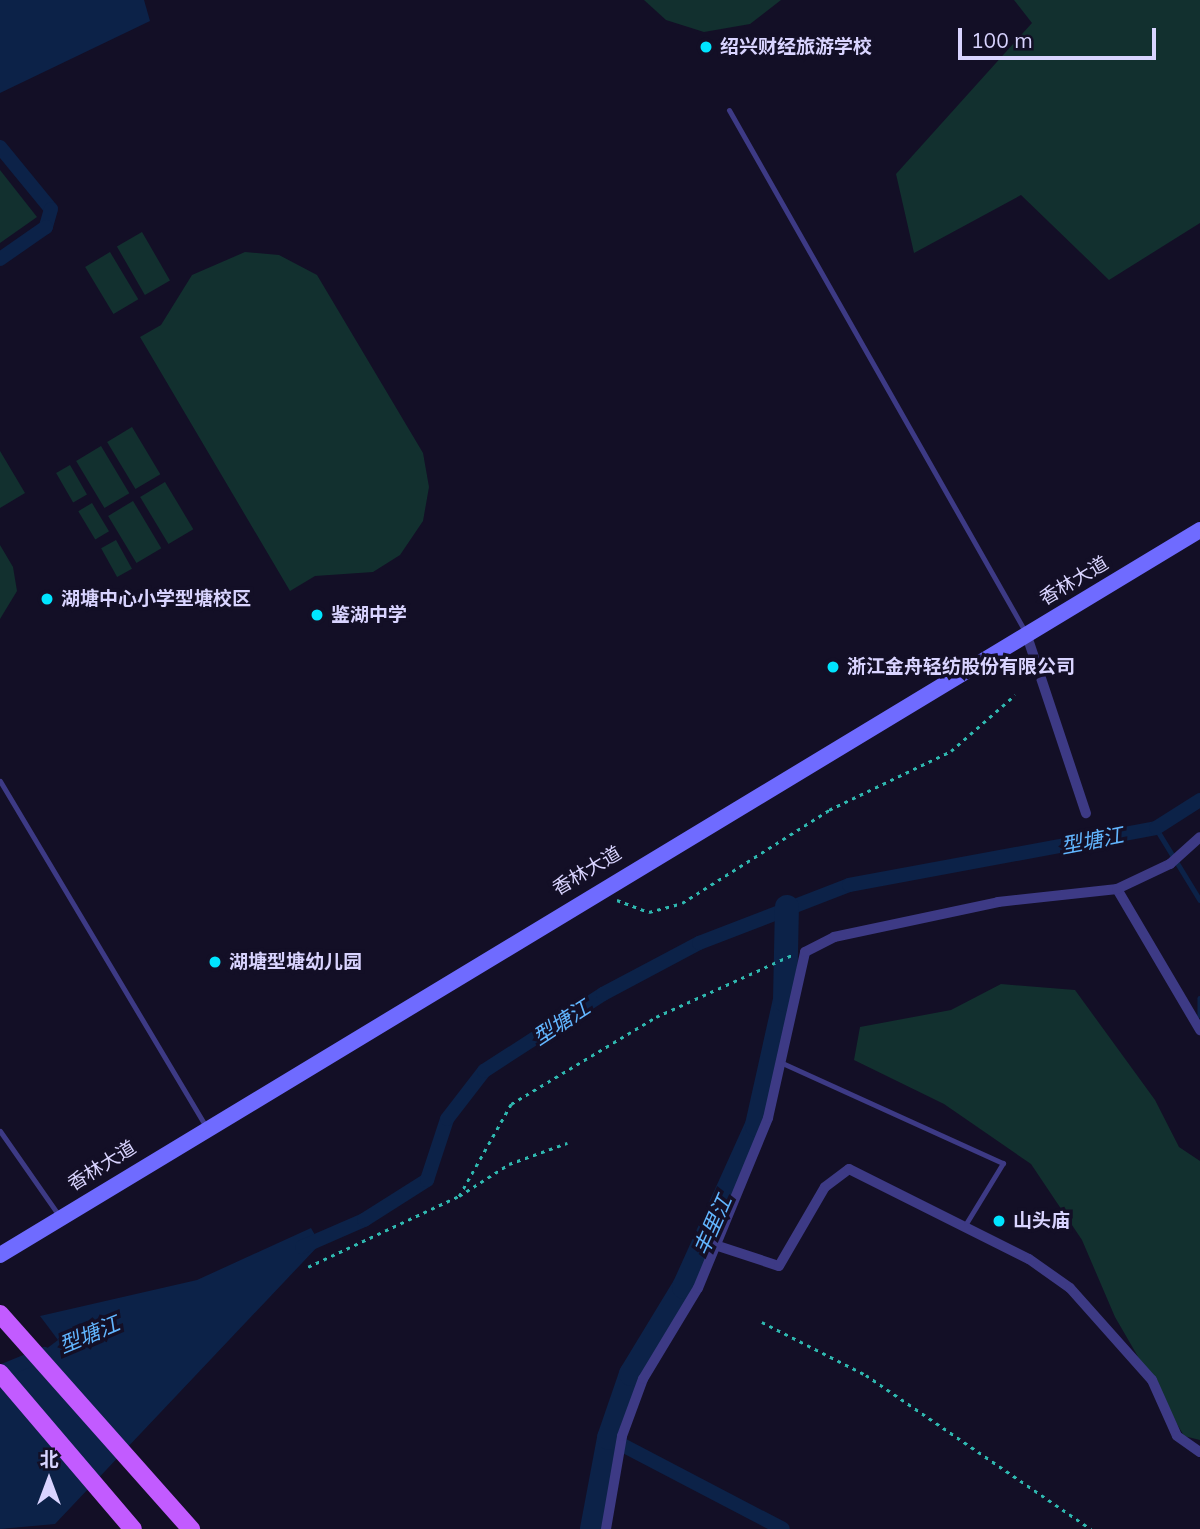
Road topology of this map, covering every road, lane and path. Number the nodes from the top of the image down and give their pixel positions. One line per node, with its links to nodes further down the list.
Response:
1 (729, 110): 3 (lane)
2 (1200, 530): 3 (main road, 香林大道)
3 (1026, 633): 6 (street); 8 (main road, 香林大道)
4 (1015, 695): 8 (path)
5 (0, 781): 13 (lane)
6 (1086, 813)
7 (1200, 837): 9 (street)
8 (600, 887): 13 (main road, 香林大道)
9 (1117, 889): 10 (street); 11 (street)
10 (805, 952): 12 (street); 16 (path)
11 (1200, 1030)
12 (780, 1062): 18 (lane); 19 (street)
13 (206, 1127): 17 (main road, 香林大道)
14 (0, 1131): 17 (lane)
15 (567, 1143): 16 (path)
16 (458, 1196): 21 (path)
17 (60, 1217): 20 (main road, 香林大道)
18 (964, 1227): 19 (street); 25 (street)
19 (715, 1245): 28 (street)
20 (0, 1255)
21 (308, 1267)
22 (0, 1314): 27 (main road)
23 (762, 1322): 29 (path)
24 (0, 1373): 26 (main road)
25 (1200, 1452)
26 (133, 1529)
27 (191, 1529)
28 (606, 1529)
29 (1091, 1529)

